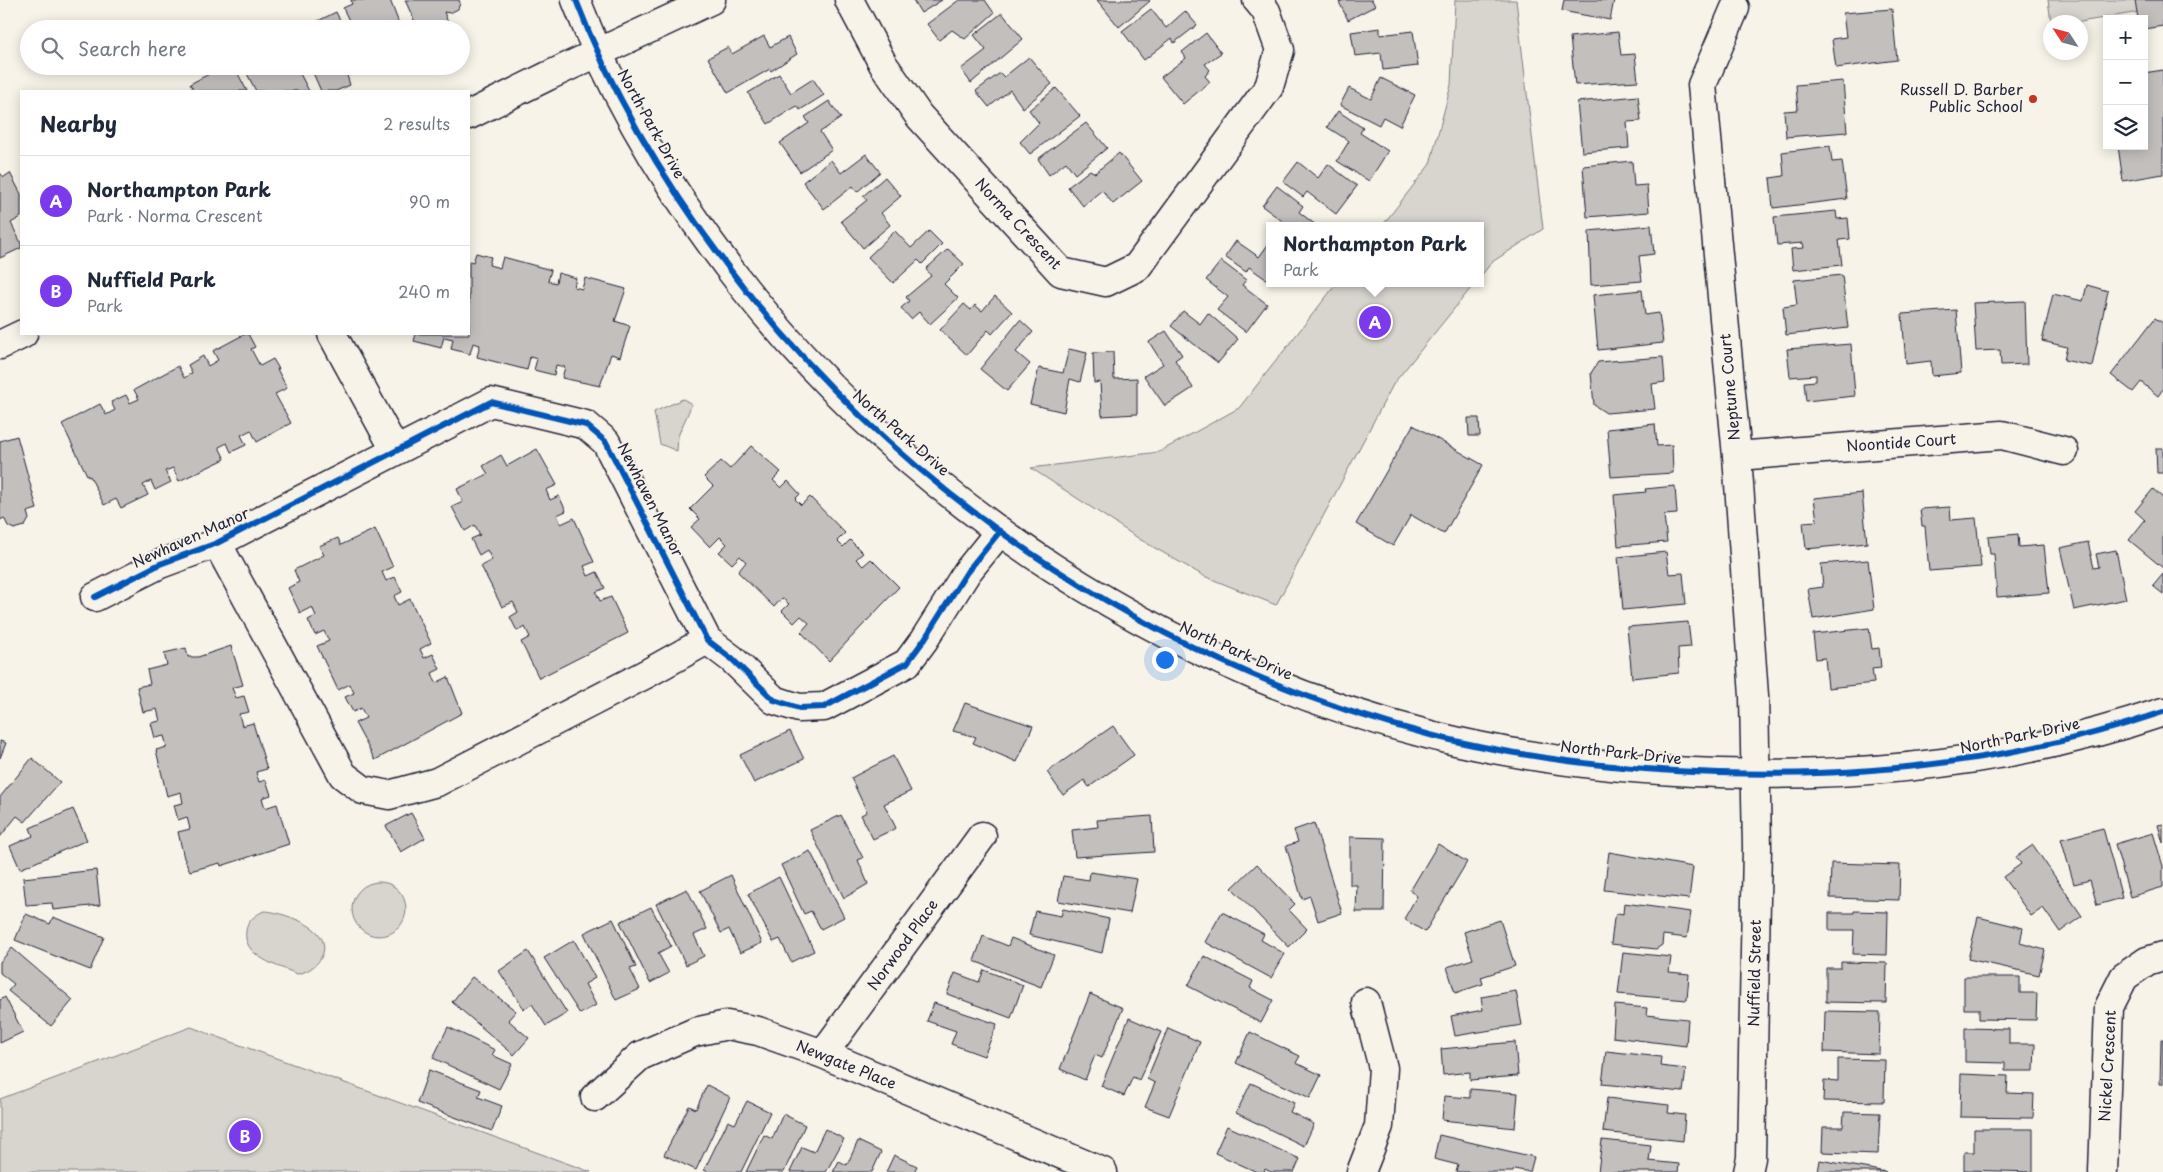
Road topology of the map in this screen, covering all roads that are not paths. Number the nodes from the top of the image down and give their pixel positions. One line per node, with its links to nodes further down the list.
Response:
1 (576, 0): 6 (street, North Park Drive)
2 (711, 0): 6 (street)
3 (849, 0): 4 (street, Norma Crescent)
4 (1257, 0)
5 (1735, 8): 13 (street, Neptune Court)
6 (598, 52): 7 (street); 14 (street, North Park Drive)
7 (470, 115)
8 (21, 335): 10 (street)
9 (333, 335): 11 (street)
10 (0, 345)
11 (395, 450): 15 (street, Newhaven Manor); 17 (street, Newhaven Manor)
12 (2064, 451): 13 (street, Noontide Court)
13 (1737, 456): 19 (street, Neptune Court)
14 (1000, 531): 17 (street, Newhaven Manor); 19 (street, North Park Drive)
15 (217, 543): 16 (street, Newhaven Manor); 17 (street, Newhaven Manor)
16 (94, 597)
17 (706, 640)
18 (2163, 712): 19 (street, North Park Drive)
19 (1756, 774): 27 (street, Nuffield Street)
20 (982, 836): 23 (street, Norwood Place)
21 (2163, 956): 28 (street, Nickel Crescent)
22 (1366, 1002): 26 (street)
23 (823, 1054): 24 (street, Newgate Place); 25 (street, Newgate Place)
24 (595, 1096)
25 (1103, 1172)
26 (1361, 1172)
27 (1748, 1172)
28 (2102, 1172)

